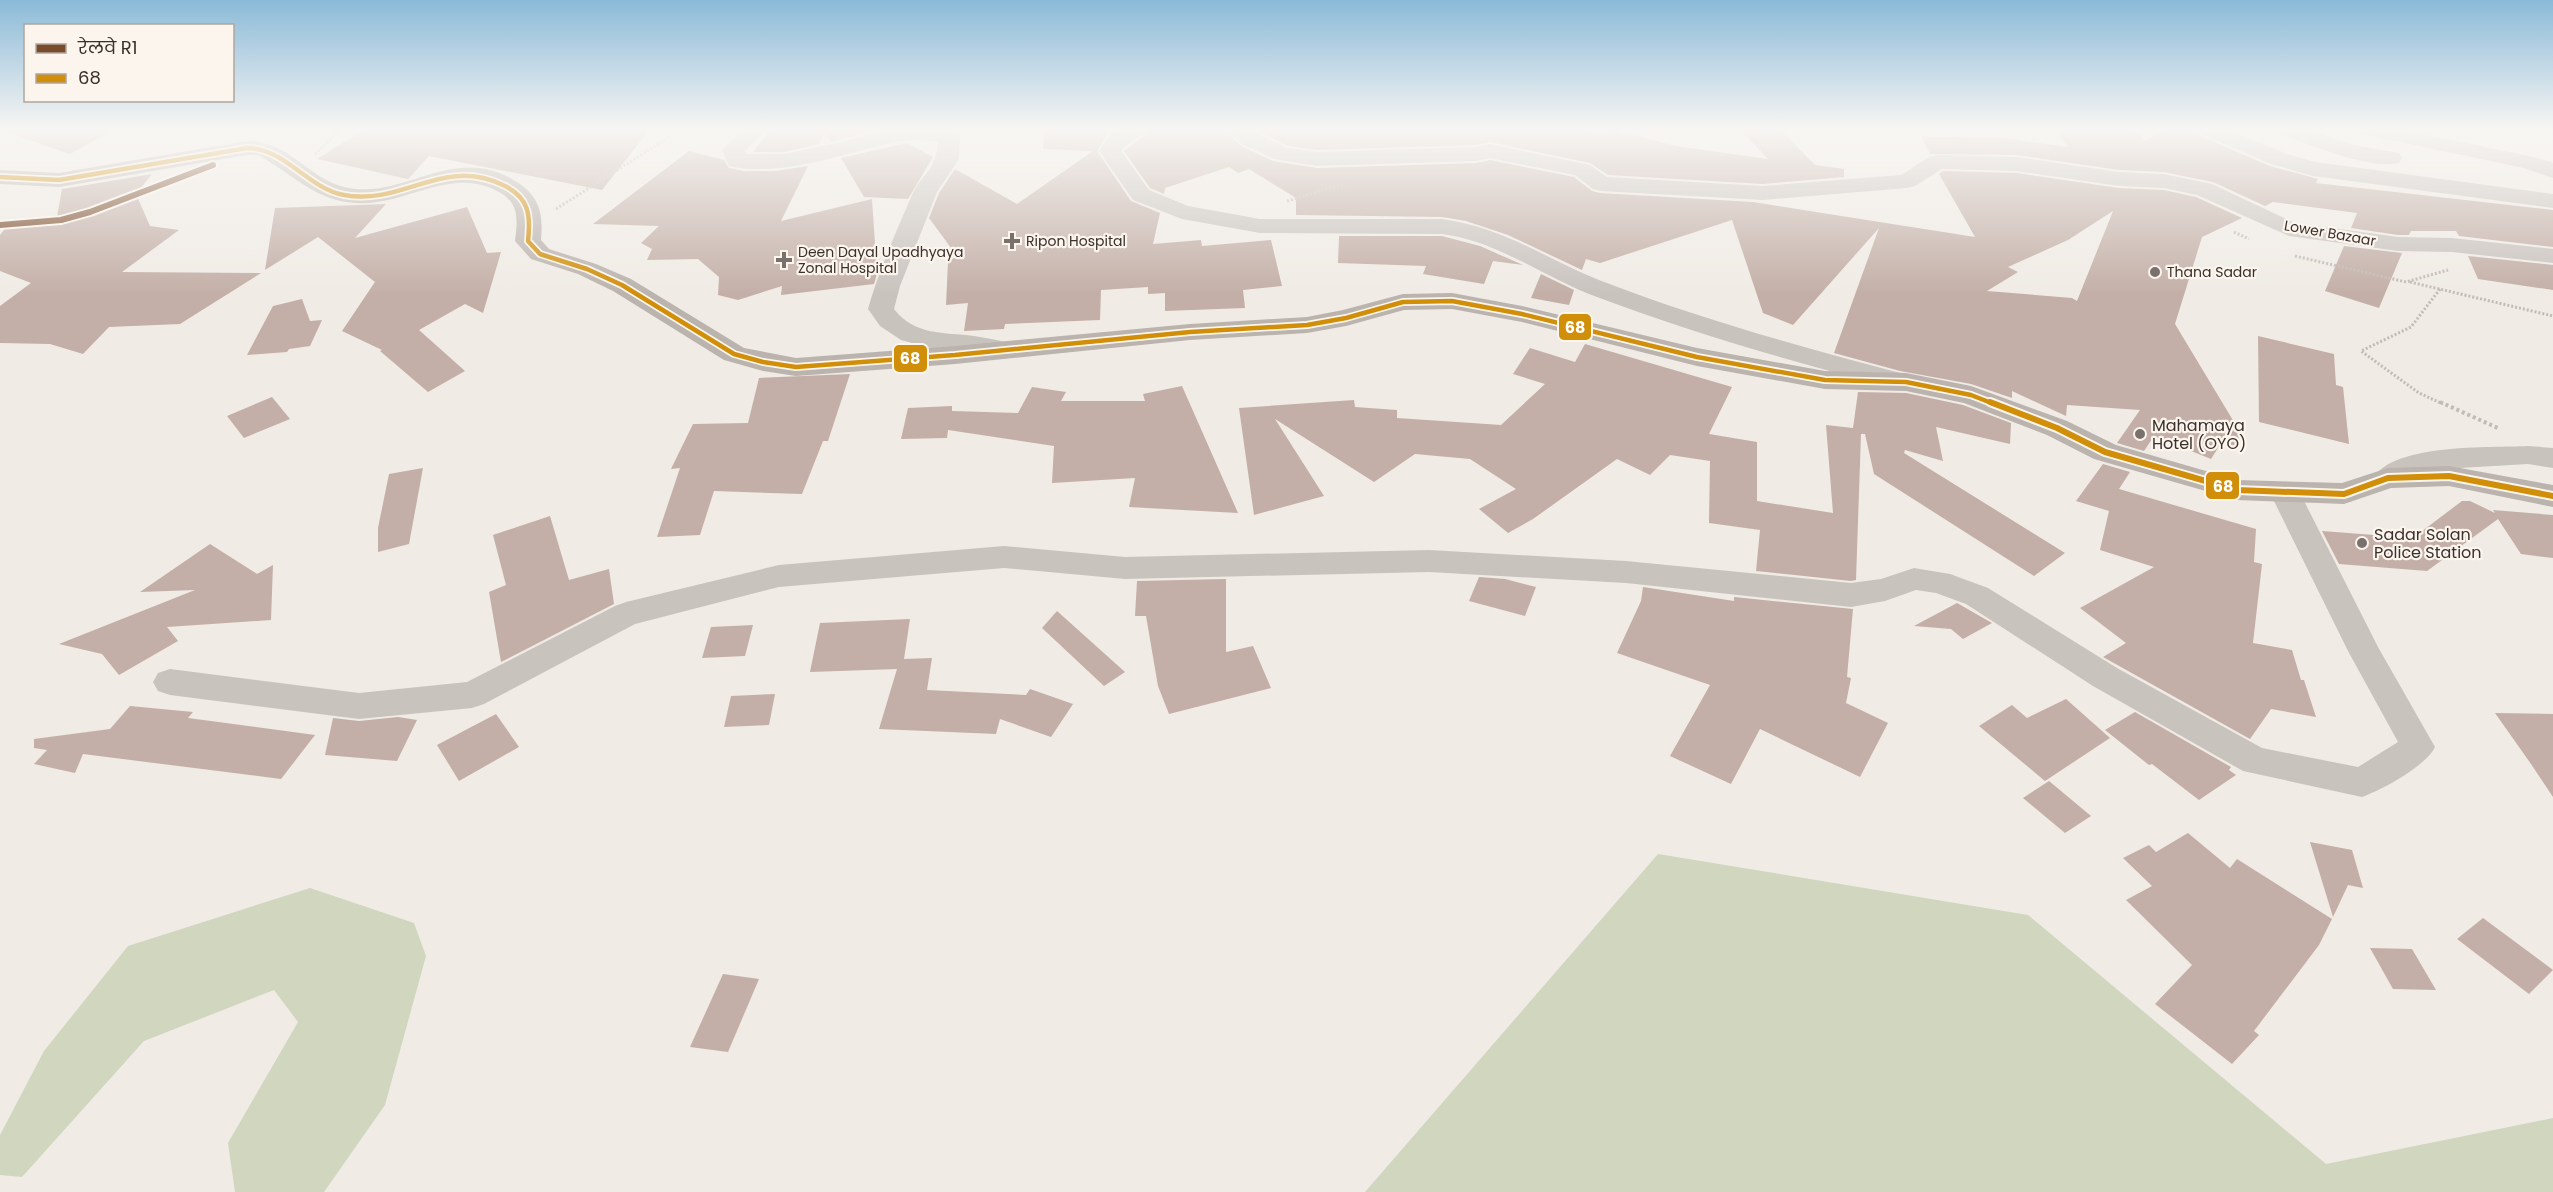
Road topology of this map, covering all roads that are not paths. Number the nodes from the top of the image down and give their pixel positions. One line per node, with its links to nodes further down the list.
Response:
1 (318, 184): 2 (main road)
2 (416, 184)
3 (503, 184): 14 (main road)
4 (931, 184): 14 (street)
5 (1132, 184): 15 (street)
6 (1600, 184): 7 (street, Lower Bazaar)
7 (1875, 184)
8 (2173, 184): 13 (street, Lower Bazaar)
9 (2432, 184): 12 (street)
10 (2525, 184): 11 (street)
11 (2553, 190)
12 (2553, 201)
13 (2553, 256)
14 (1006, 350): 15 (main road)
15 (1906, 382): 18 (main road)
16 (2553, 458): 17 (street)
17 (2388, 478): 18 (main road); 19 (main road)
18 (2285, 493): 20 (street)
19 (2553, 496)
20 (170, 682)

